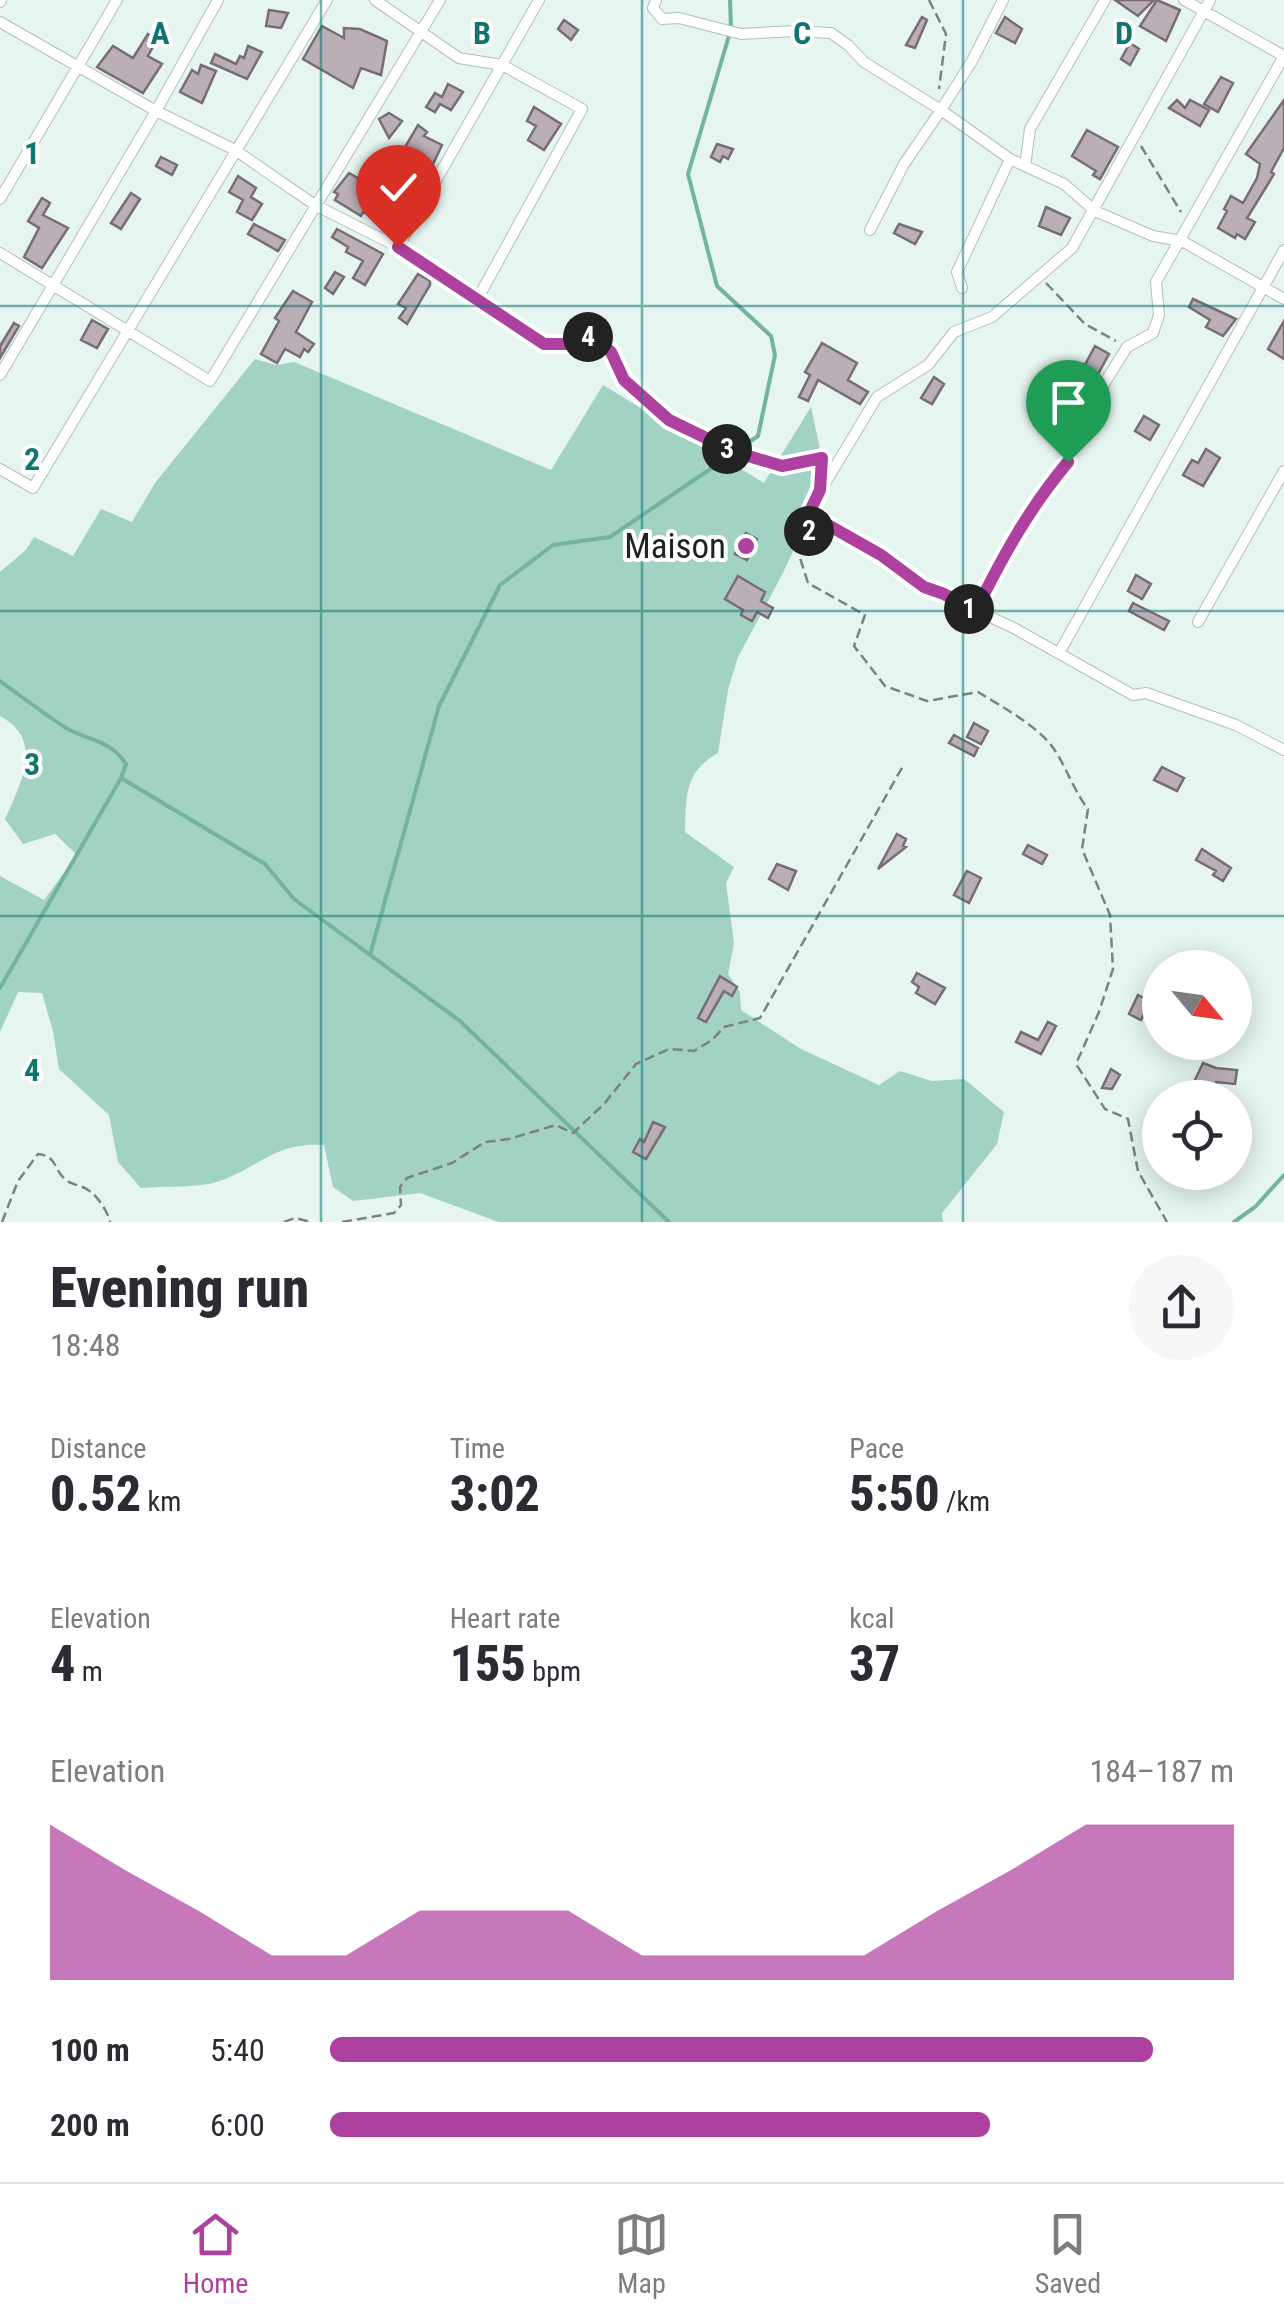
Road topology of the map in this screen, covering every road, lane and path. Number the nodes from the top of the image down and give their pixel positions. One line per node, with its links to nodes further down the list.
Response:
1 (117, 0): 17 (street)
2 (218, 0): 19 (street)
3 (326, 0): 21 (street)
4 (375, 0): 15 (street)
5 (440, 0): 15 (street)
6 (539, 0): 16 (street)
7 (656, 0): 18 (street)
8 (929, 0): 18 (path)
9 (1004, 0): 18 (street)
10 (1105, 0): 23 (street)
11 (1184, 0): 13 (street)
12 (1210, 0): 13 (street)
13 (1204, 12): 20 (street); 27 (street)
14 (0, 22): 17 (street)
15 (422, 34): 16 (street); 25 (street)
16 (502, 65): 30 (street); 37 (street)
17 (78, 68): 19 (street); 24 (street)
18 (941, 110): 22 (street); 28 (street)
19 (156, 111): 21 (street); 34 (street)
20 (1135, 136): 26 (street); 27 (path)
21 (236, 150): 25 (street); 39 (street)
22 (1010, 159): 23 (street); 36 (street)
23 (1025, 166): 26 (street)
24 (0, 199)
25 (315, 205): 30 (street); 39 (street)
26 (1095, 211): 29 (street); 33 (street)
27 (1190, 222): 29 (street)
28 (870, 230)
29 (1182, 242): 35 (street); 40 (street)
30 (398, 247): 37 (street)
31 (1284, 250): 35 (street)
32 (0, 253): 34 (street)
33 (1040, 274): 40 (path); 44 (street)
34 (53, 286): 39 (street); 41 (street)
35 (1263, 287): 38 (street); 48 (street)
36 (962, 288)
37 (478, 298): 44 (street)
38 (1284, 299)
39 (128, 332): 42 (street)
40 (1127, 347): 46 (street)
41 (0, 375)
42 (0, 469)
43 (1284, 472): 47 (street)
44 (820, 490): 45 (street)
45 (800, 532): 46 (street); 56 (path)
46 (975, 612): 48 (street)
47 (1198, 622)
48 (1060, 653): 49 (street)
49 (1284, 750)
50 (904, 766): 55 (path)
51 (2, 1222): 52 (path)
52 (110, 1222)
53 (284, 1222): 54 (path)
54 (310, 1222)
55 (342, 1222)
56 (1167, 1222)

